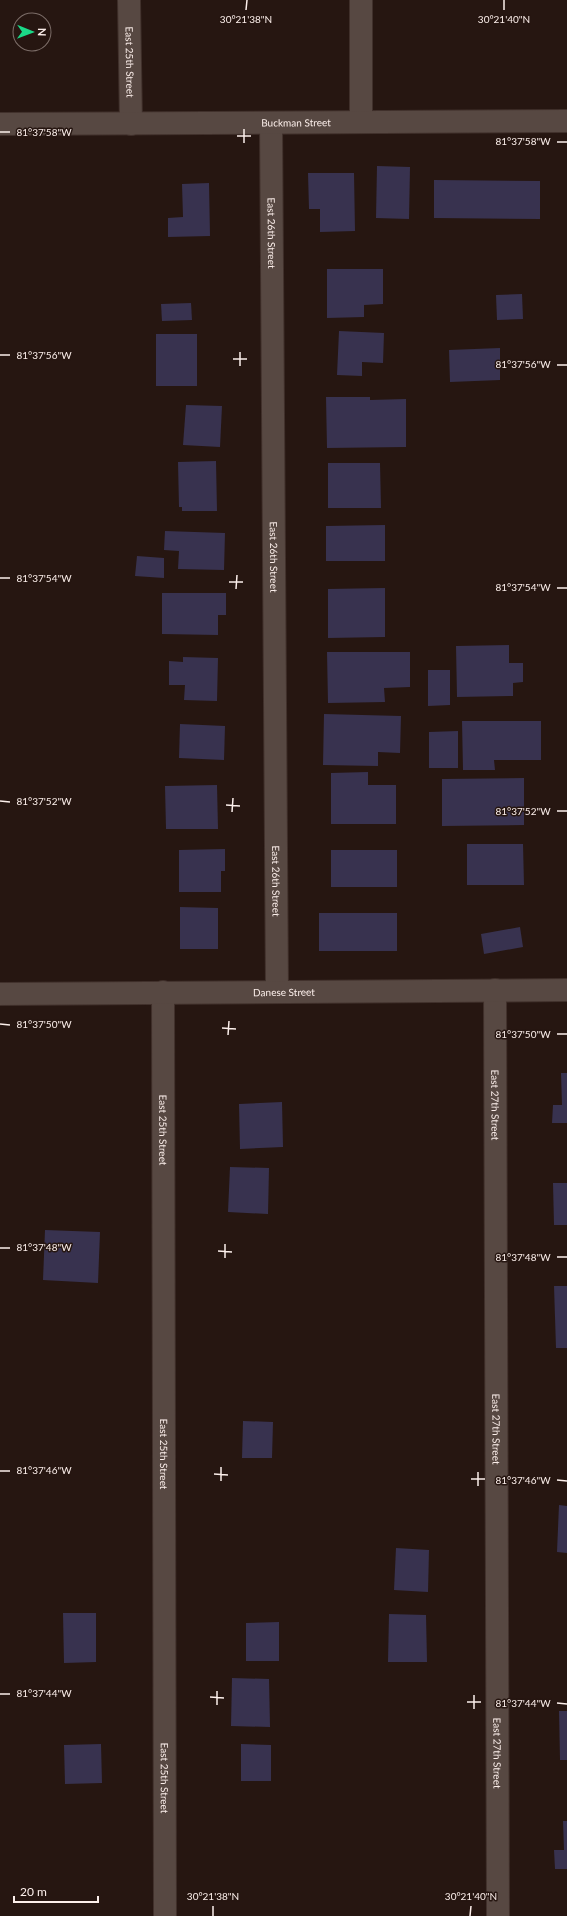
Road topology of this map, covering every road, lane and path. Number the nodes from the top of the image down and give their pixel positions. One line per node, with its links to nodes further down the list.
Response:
1 (129, 0): 7 (street, East 25th Street)
2 (361, 0): 3 (street)
3 (361, 121): 4 (street, Buckman Street); 5 (street, Buckman Street)
4 (567, 121)
5 (272, 123): 7 (street, Buckman Street); 10 (street, East 26th Street)
6 (0, 124): 7 (street, Buckman Street)
7 (131, 124)
8 (495, 990): 9 (street, Danese Street); 10 (street, Danese Street); 14 (street, East 27th Street)
9 (567, 990)
10 (277, 991): 11 (street, Danese Street)
11 (163, 992): 12 (street, Danese Street); 13 (street, East 25th Street)
12 (0, 994)
13 (165, 1916)
14 (498, 1916)

